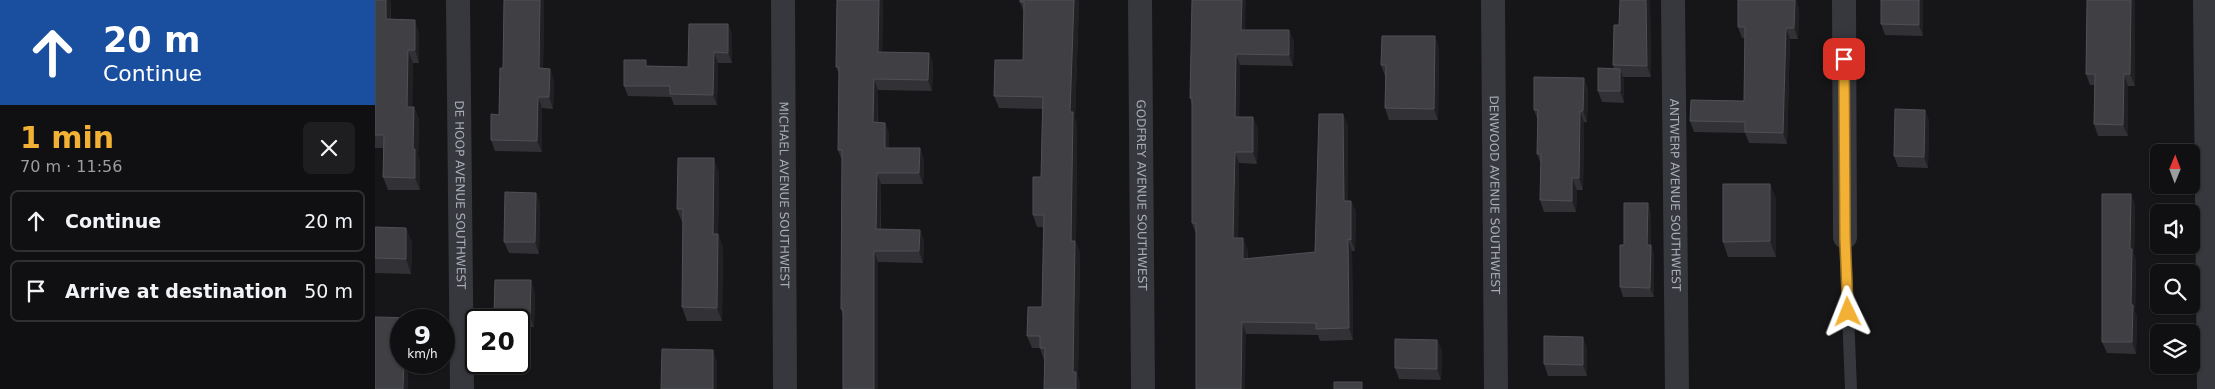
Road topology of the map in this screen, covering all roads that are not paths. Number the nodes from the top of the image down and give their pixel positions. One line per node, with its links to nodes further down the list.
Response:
1 (457, 0): 9 (street, DE HOOP AVENUE SOUTHWEST)
2 (783, 0): 10 (street, MICHAEL AVENUE SOUTHWEST)
3 (1140, 0): 11 (street, GODFREY AVENUE SOUTHWEST)
4 (1493, 0): 12 (street, DENWOOD AVENUE SOUTHWEST)
5 (1673, 0): 13 (street, ANTWERP AVENUE SOUTHWEST)
6 (1844, 0): 8 (street)
7 (2205, 0): 15 (street)
8 (1845, 238): 14 (lane)
9 (462, 389)
10 (785, 389)
11 (1143, 389)
12 (1496, 389)
13 (1677, 389)
14 (1851, 389)
15 (2209, 389)

